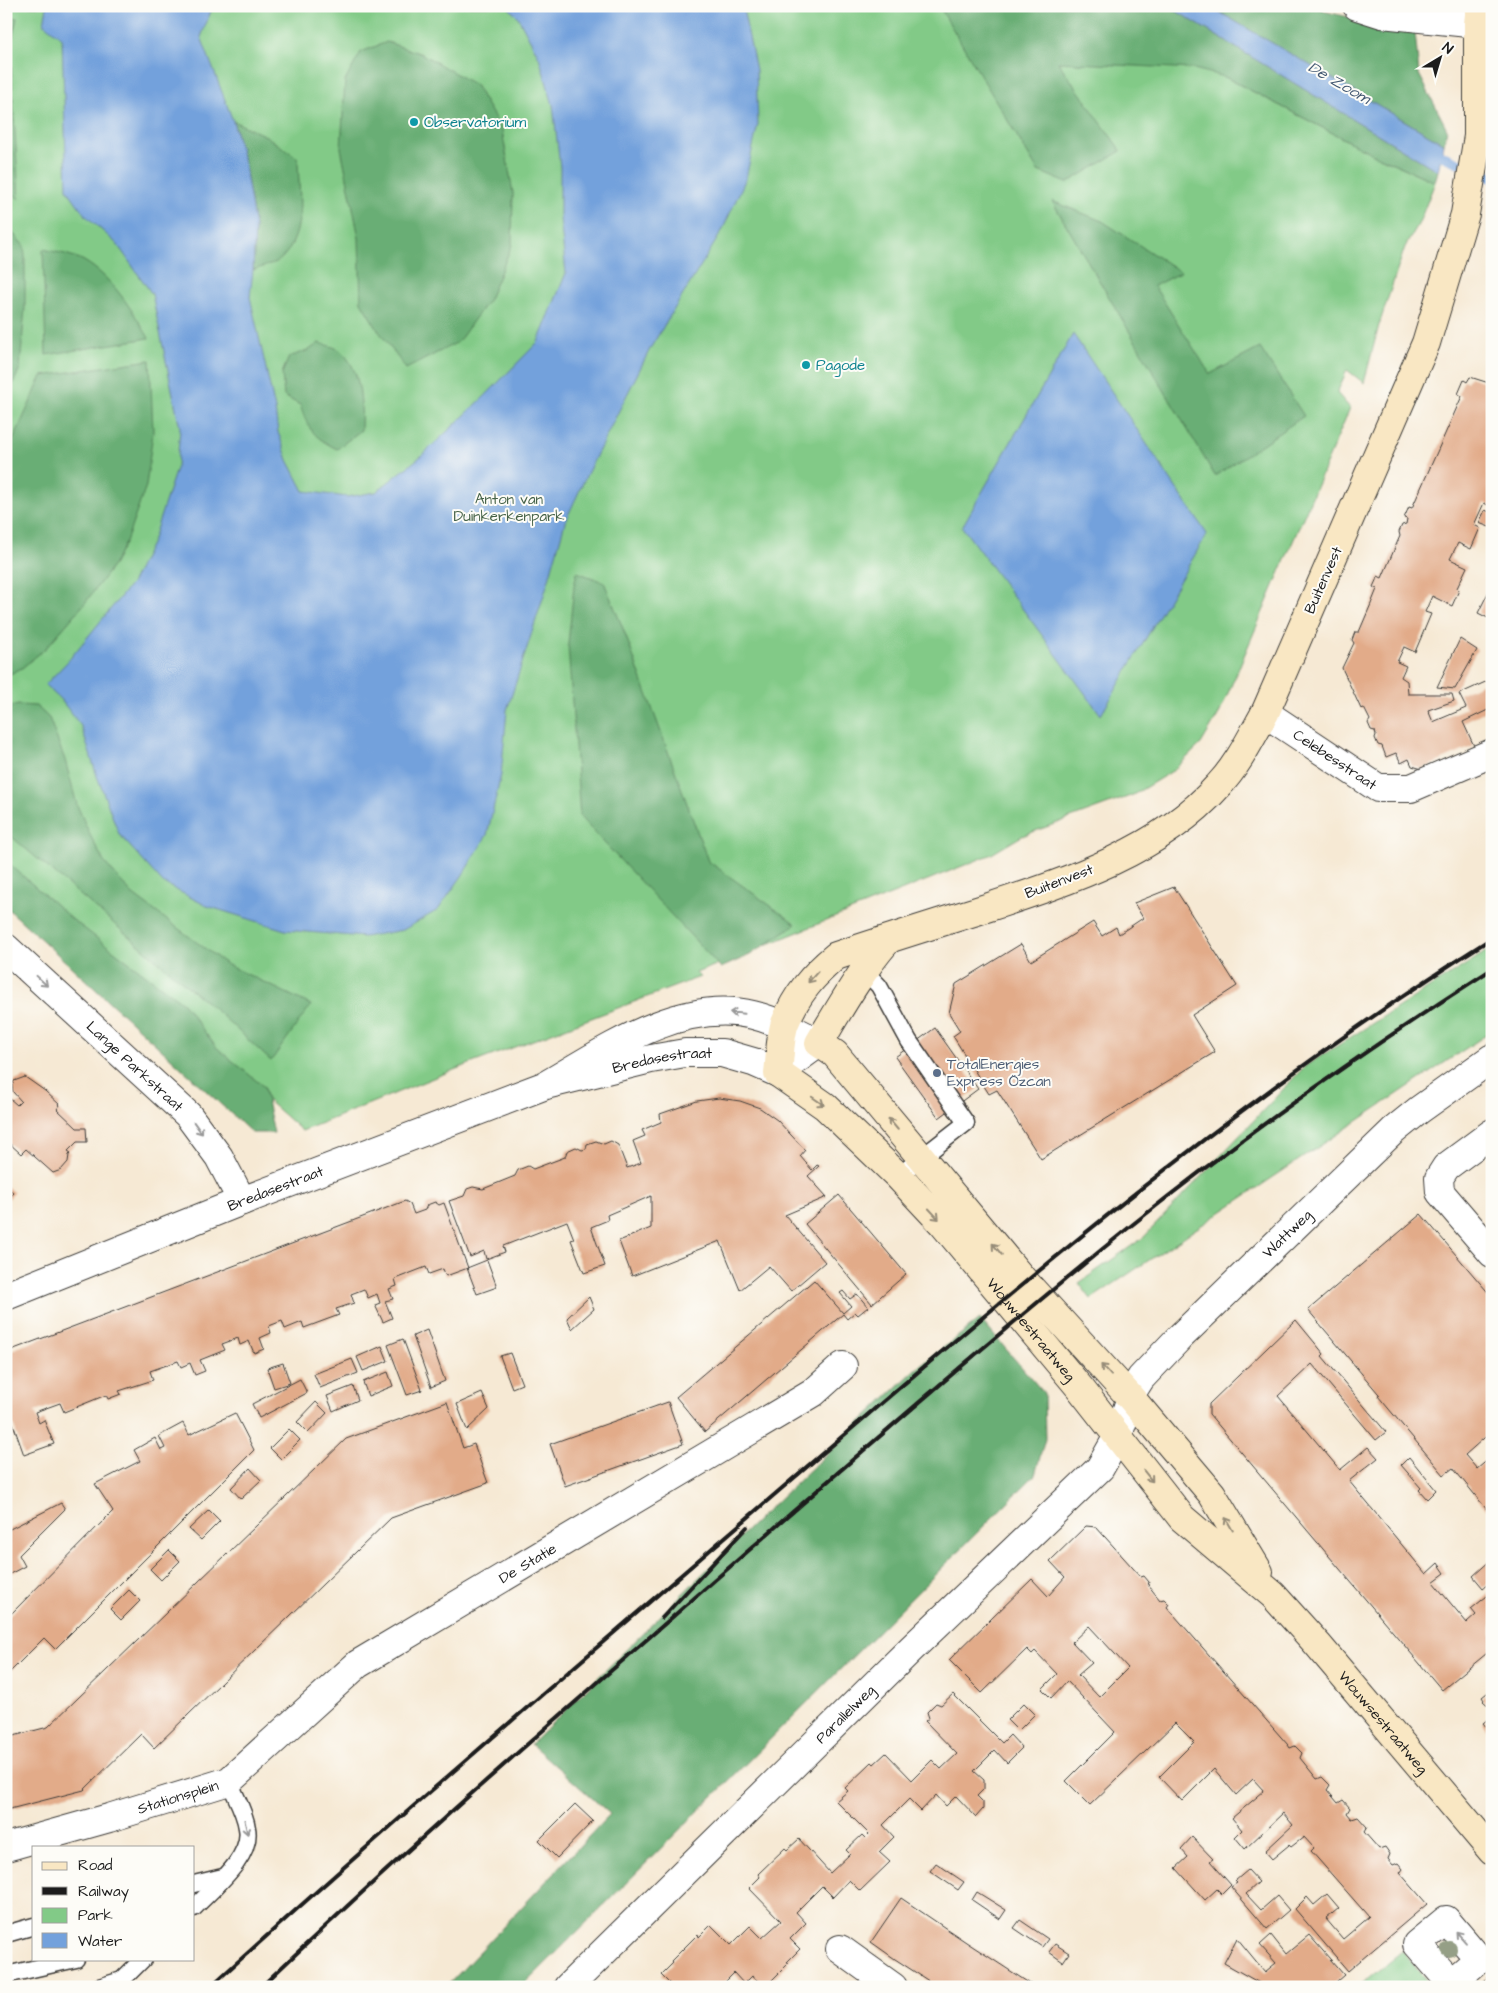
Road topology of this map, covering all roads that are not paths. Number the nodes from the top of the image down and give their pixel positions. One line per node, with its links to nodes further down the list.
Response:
1 (1357, 6): 2 (street)
2 (1479, 15): 3 (main road, Buitenvest)
3 (1265, 713): 4 (street, Celebesstraat); 6 (main road, Buitenvest)
4 (1492, 753)
5 (6, 948): 15 (street, Lange Parkstraat, one-way to 15)
6 (855, 961): 7 (main road, Buitenvest, one-way to 7); 8 (main road); 13 (lane)
7 (784, 1024): 8 (street, Bredasestraat); 10 (main road, Buitenvest); 11 (street, Bredasestraat, one-way to 11)
8 (819, 1043): 10 (street); 13 (main road, Wouwsestraatweg, one-way to 8)
9 (1492, 1058): 19 (street, Wattweg)
10 (778, 1073): 11 (street, Bredasestraat); 14 (main road, Wouwsestraatweg, one-way to 14)
11 (546, 1085): 15 (street, Bredasestraat)
12 (1492, 1134): 16 (street)
13 (921, 1157): 14 (lane); 19 (main road, Wouwsestraatweg, one-way to 13)
14 (898, 1176): 20 (main road, Wouwsestraatweg, one-way to 20)
15 (242, 1201): 17 (street, Bredasestraat)
16 (1492, 1253)
17 (6, 1296)
18 (842, 1366): 22 (street, De Statie)
19 (1131, 1398): 20 (street, Wattweg); 21 (main road, Wouwsestraatweg, one-way to 19)
20 (1117, 1438): 21 (main road, Wouwsestraatweg, one-way to 21); 36 (street, Parallelweg)
21 (1273, 1595): 24 (main road, Wouwsestraatweg)
22 (229, 1781): 23 (street, Stationsplein); 25 (lane, Stationsplein, one-way to 25)
23 (6, 1847)
24 (1492, 1851)
25 (223, 1877): 26 (lane); 27 (lane, Stationsplein)
26 (195, 1884)
27 (195, 1907)
28 (32, 1927): 29 (lane)
29 (6, 1934)
30 (840, 1949): 37 (street)
31 (72, 1960): 33 (lane)
32 (142, 1960): 34 (lane)
33 (6, 1976)
34 (119, 1984): 35 (lane)
35 (99, 1987)
36 (568, 1987)
37 (893, 1987)

